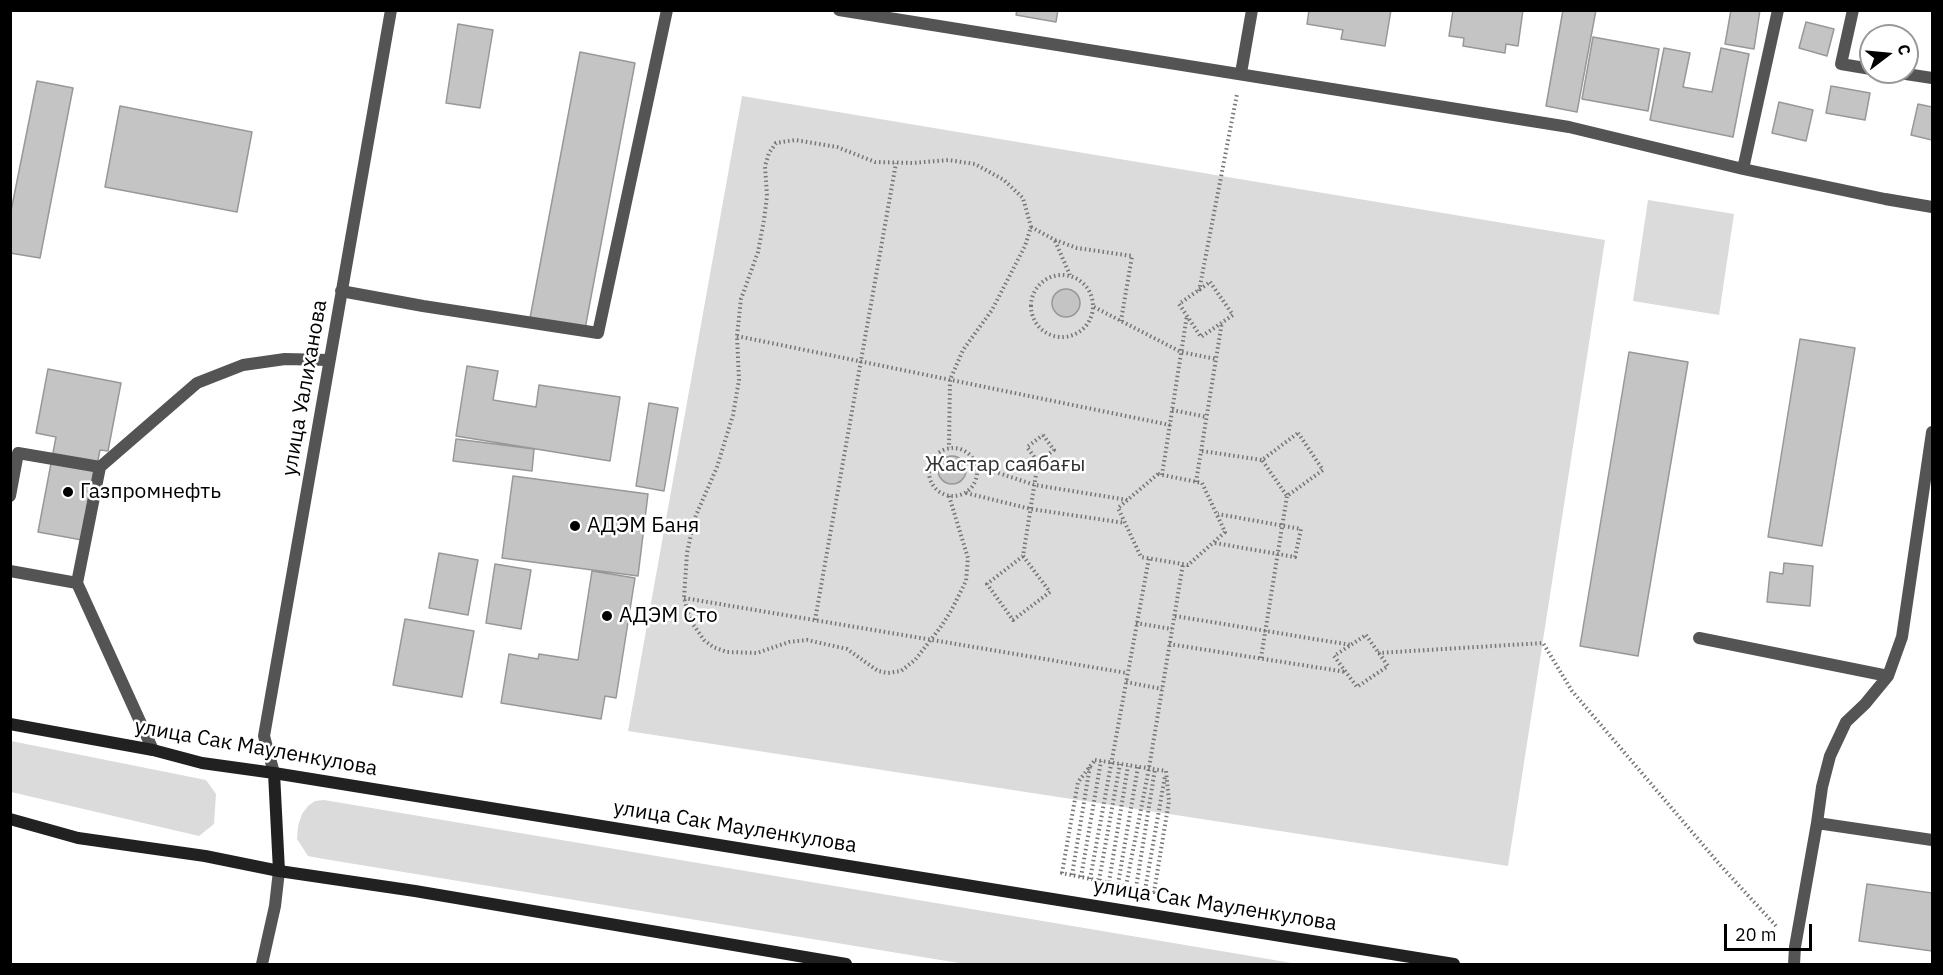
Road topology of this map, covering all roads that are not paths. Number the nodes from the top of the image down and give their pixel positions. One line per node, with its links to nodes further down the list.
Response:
1 (391, 10): 11 (street, улица Уалиханова)
2 (668, 10): 11 (street)
3 (839, 10): 8 (street)
4 (1252, 10): 8 (street)
5 (1778, 10): 9 (street)
6 (1853, 10): 7 (street)
7 (1859, 67)
8 (1241, 73): 9 (street)
9 (1743, 169): 10 (street)
10 (1932, 207)
11 (341, 291): 12 (street, улица Уалиханова)
12 (329, 360): 14 (street); 22 (street, улица Уалиханова)
13 (1932, 432): 19 (street)
14 (100, 467): 15 (street); 17 (street)
15 (10, 496)
16 (10, 571): 17 (street)
17 (76, 583): 21 (street)
18 (1699, 638): 19 (street)
19 (1888, 676): 24 (street)
20 (10, 724): 21 (main road, улица Сак Мауленкулова)
21 (153, 750): 22 (main road, улица Сак Мауленкулова)
22 (274, 773): 26 (main road); 29 (main road, улица Сак Мауленкулова)
23 (10, 819): 26 (main road)
24 (1817, 824): 25 (street); 30 (street)
25 (1932, 840)
26 (279, 871): 27 (street); 28 (main road)
27 (262, 964)
28 (846, 964)
29 (1454, 964)
30 (1794, 964)

